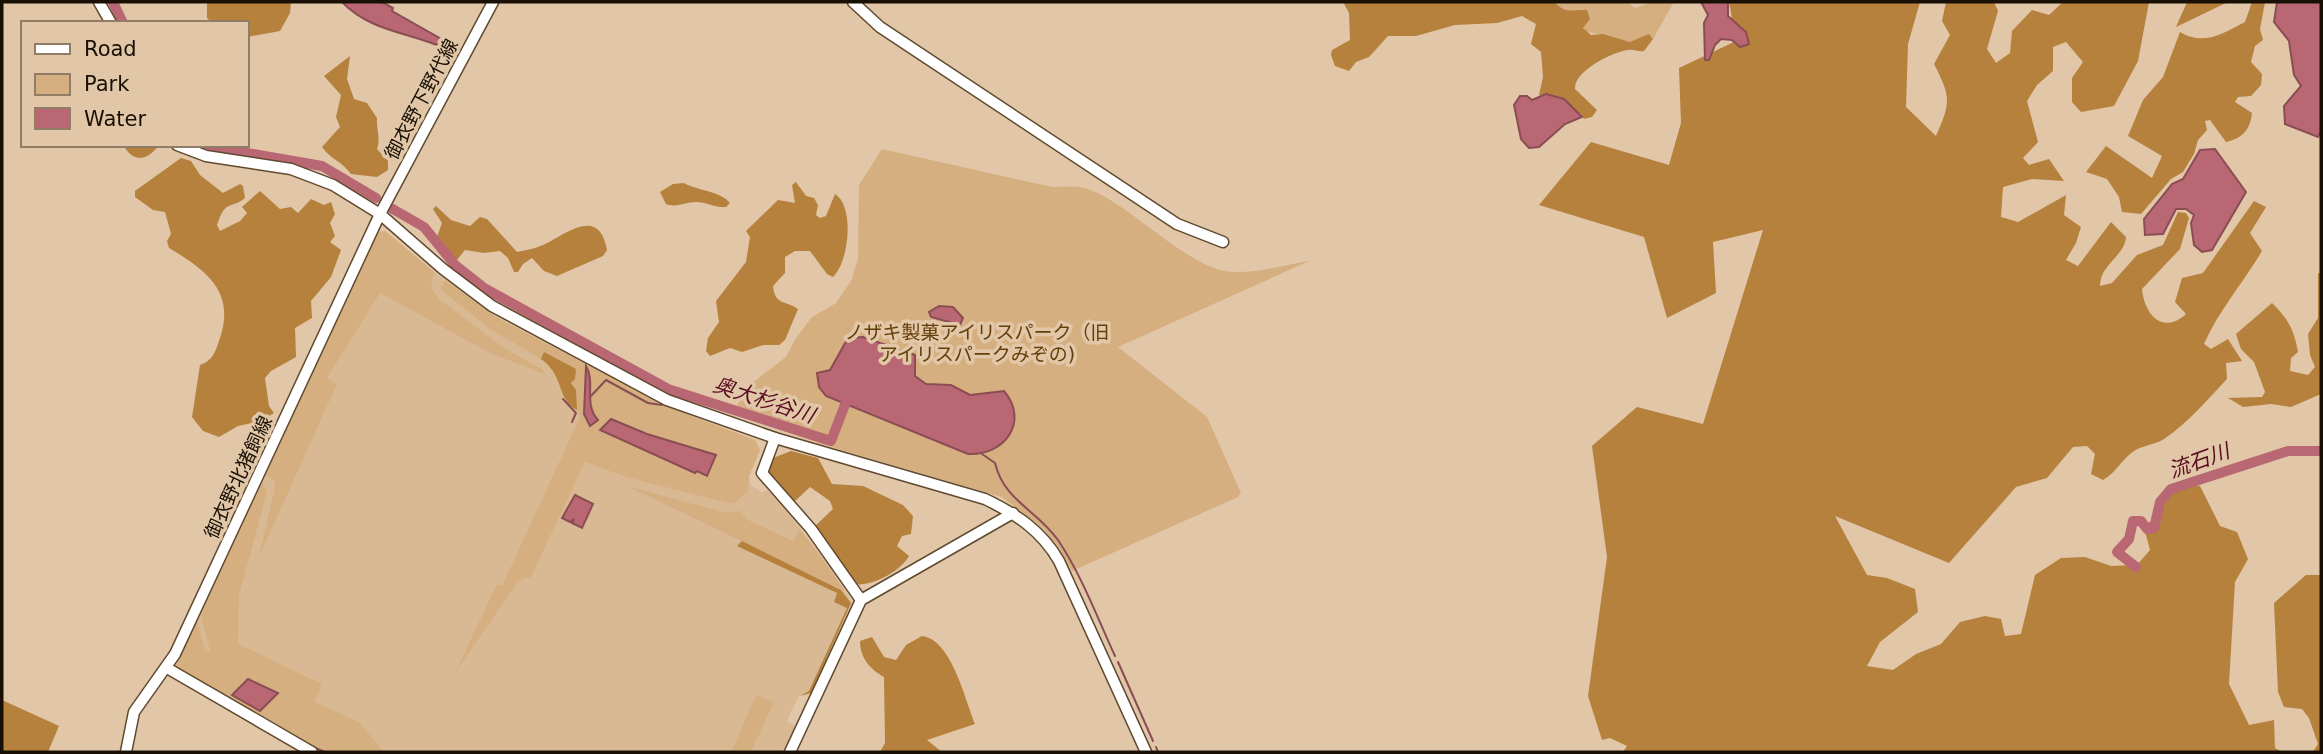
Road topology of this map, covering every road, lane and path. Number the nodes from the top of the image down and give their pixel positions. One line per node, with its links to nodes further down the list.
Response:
1 (99, 2): 4 (street)
2 (493, 2): 6 (street, 御衣野下野代線)
3 (853, 2): 7 (street)
4 (110, 21)
5 (182, 147): 6 (street)
6 (380, 214): 8 (street); 11 (street, 御衣野北猪飼線)
7 (1223, 242)
8 (775, 438): 9 (street); 10 (street)
9 (1013, 513): 10 (street); 15 (street)
10 (860, 600): 14 (street)
11 (167, 668): 12 (street, 御衣野北猪飼線); 13 (street)
12 (126, 752)
13 (312, 752)
14 (790, 752)
15 (1146, 752)

